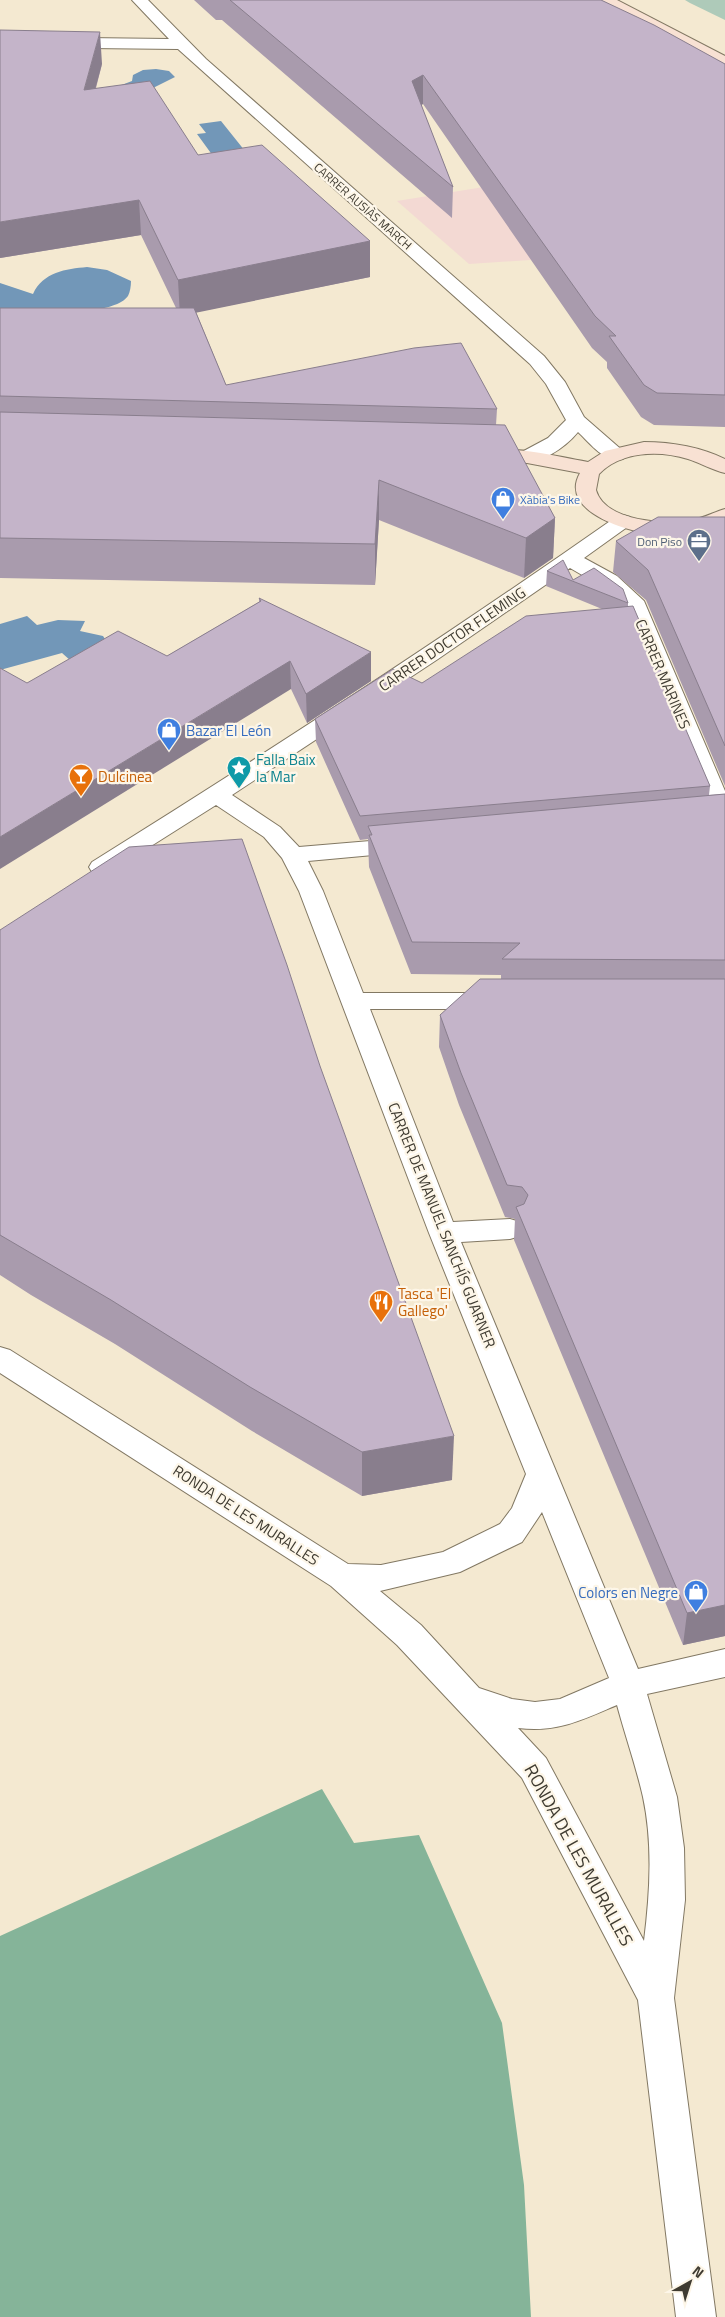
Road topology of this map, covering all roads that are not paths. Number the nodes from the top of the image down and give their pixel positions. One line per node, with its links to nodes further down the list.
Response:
1 (140, 0): 5 (street, CARRER AUSIÀS MARCH)
2 (605, 0): 7 (main road)
3 (632, 0): 6 (main road)
4 (0, 42): 5 (street)
5 (182, 44): 8 (street, CARRER AUSIÀS MARCH)
6 (725, 48)
7 (725, 62)
8 (576, 420): 12 (street, CARRER AUSIÀS MARCH); 13 (street)
9 (692, 453): 10 (main road); 12 (main road); 14 (main road)
10 (725, 454)
11 (464, 455): 13 (main road)
12 (616, 455): 15 (main road)
13 (527, 457): 15 (main road)
14 (725, 467)
15 (592, 469): 17 (main road)
16 (725, 515): 17 (main road)
17 (623, 521): 18 (street, CARRER DOCTOR FLEMING)
18 (569, 559): 19 (street, CARRER DOCTOR FLEMING); 20 (street, CARRER MARINES)
19 (217, 795): 22 (street, CARRER DE MANUEL SANCHÍS GUARNER); 23 (street, CARRER DOCTOR FLEMING)
20 (718, 818)
21 (430, 843): 22 (street)
22 (293, 855): 24 (street, CARRER DE MANUEL SANCHÍS GUARNER)
23 (83, 878)
24 (355, 1001): 25 (street); 27 (street, CARRER DE MANUEL SANCHÍS GUARNER)
25 (520, 1002)
26 (510, 1229): 27 (street)
27 (443, 1233): 29 (street, CARRER DE MANUEL SANCHÍS GUARNER)
28 (0, 1358): 30 (street, RONDA DE LES MURALLES)
29 (542, 1474): 30 (street); 32 (street, CARRER DE MANUEL SANCHÍS GUARNER)
30 (342, 1577): 33 (street, RONDA DE LES MURALLES)
31 (725, 1663): 32 (street)
32 (628, 1685): 33 (street, RONDA DE LES MURALLES); 34 (street, RONDA DE LES MURALLES)
33 (470, 1698): 34 (street, RONDA DE LES MURALLES)
34 (656, 1998): 35 (street, RONDA DE LES MURALLES)
35 (696, 2317)

